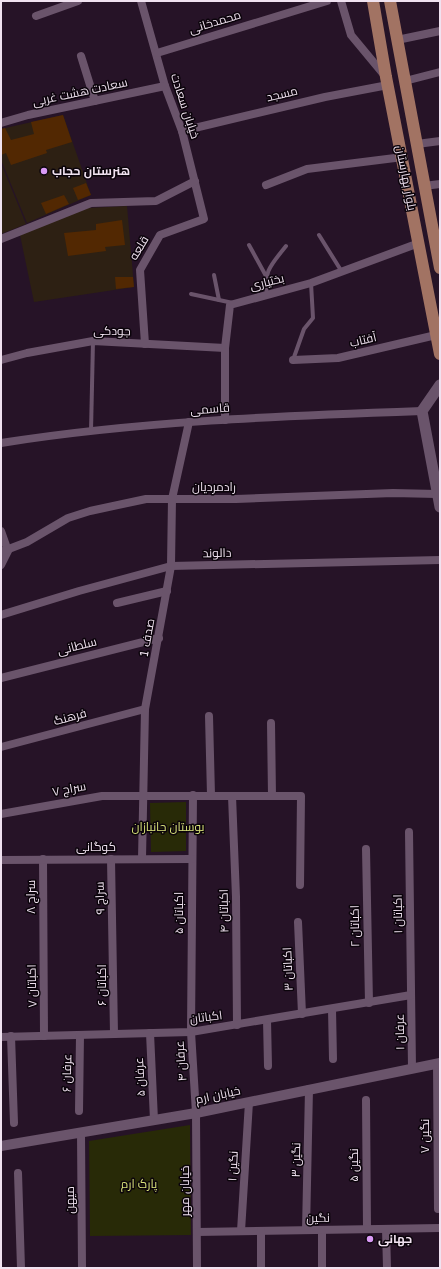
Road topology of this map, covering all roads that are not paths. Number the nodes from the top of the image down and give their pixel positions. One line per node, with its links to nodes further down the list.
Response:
1 (78, 1): 7 (street)
2 (141, 1): 10 (street, خیابان سعادت)
3 (327, 1): 10 (street, محمدخانی)
4 (342, 1): 13 (street)
5 (373, 1): 13 (main road, بلوار بهارستان)
6 (390, 1): 9 (main road, بلوار بهارستان)
7 (36, 16)
8 (440, 31): 9 (street)
9 (397, 40): 14 (main road, بلوار بهارستان)
10 (157, 53): 15 (street, خیابان سعادت)
11 (81, 56): 16 (street)
12 (440, 72): 14 (street)
13 (387, 81): 18 (street, مسجد); 21 (main road, بلوار بهارستان)
14 (405, 81): 20 (main road, بلوار بهارستان)
15 (166, 86): 16 (street, سعادت هشت غربی); 18 (street, خیابان سعادت)
16 (95, 101): 17 (street, سعادت هشت غربی)
17 (1, 123)
18 (182, 131): 22 (street, خیابان سعادت)
19 (440, 140): 20 (street)
20 (417, 144): 25 (main road, بلوار بهارستان)
21 (402, 157): 24 (street); 29 (main road, بلوار بهارستان)
22 (194, 181): 26 (street, خیابان سعادت); 28 (street)
23 (440, 184): 25 (street)
24 (266, 185)
25 (424, 186): 32 (main road, بلوار بهارستان)
26 (204, 219): 44 (street, قلعه)
27 (319, 235): 34 (lane)
28 (1, 239)
29 (419, 243): 34 (street, بختیاری); 42 (main road, بلوار بهارستان)
30 (249, 245): 36 (lane)
31 (286, 246): 36 (lane)
32 (439, 255): 33 (main road, بلوار بهارستان)
33 (440, 268)
34 (342, 272): 37 (street, بختیاری)
35 (214, 275): 40 (lane)
36 (266, 277): 39 (lane)
37 (311, 284): 39 (street, بختیاری); 48 (lane)
38 (191, 294): 40 (lane)
39 (267, 294): 41 (street, بختیاری)
40 (219, 300): 41 (lane)
41 (233, 303): 45 (street)
42 (436, 335): 46 (main road, بلوار بهارستان); 48 (street, آفتاب)
43 (93, 341): 44 (street, جودکی); 47 (street, جودکی); 53 (lane)
44 (145, 344): 45 (street, جودکی)
45 (225, 348): 51 (street)
46 (440, 354)
47 (1, 360)
48 (293, 360)
49 (440, 384): 50 (main road)
50 (422, 411): 51 (street, قاسمی); 55 (main road)
51 (224, 420): 52 (street, قاسمی)
52 (190, 422): 53 (street, قاسمی); 56 (street, صدف 1)
53 (91, 432): 54 (street, قاسمی)
54 (1, 443)
55 (439, 495): 56 (street, رادمردیان); 57 (main road)
56 (172, 499): 59 (street, رادمردیان); 62 (street, صدف 1)
57 (440, 507)
58 (1, 530): 59 (street)
59 (4, 552): 61 (street)
60 (440, 560): 62 (street, دالوند)
61 (1, 565)
62 (172, 566): 63 (street, صدف 1); 65 (street, دالوند)
63 (167, 590): 64 (street); 66 (street, صدف 1)
64 (117, 603)
65 (1, 615)
66 (159, 638): 67 (street, سلطانی); 68 (street, صدف 1)
67 (1, 678)
68 (145, 709): 71 (street, فرهنگ); 72 (street, صدف 1)
69 (210, 716): 74 (street)
70 (271, 723): 76 (street)
71 (1, 747)
72 (142, 795): 73 (street, سراج ۷); 77 (street, سراج ۷); 81 (street, صدف 1)
73 (193, 795): 74 (street, سراج ۷); 82 (street, اکباتان ۵)
74 (211, 795): 75 (street, سراج ۷)
75 (232, 796): 76 (street, سراج ۷); 94 (street, اکباتان ۴)
76 (272, 796): 85 (street, سراج ۷)
77 (1, 814)
78 (409, 832): 89 (street, اکباتان ۱)
79 (366, 849): 90 (street, اکباتان ۲)
80 (111, 859): 81 (street, کوگانی); 84 (street, کوگانی); 88 (street, سراج ۹)
81 (142, 859): 82 (street, کوگانی)
82 (192, 859): 95 (street, اکباتان ۵)
83 (1, 860): 84 (street, کوگانی)
84 (43, 860): 87 (street, سراج ۸)
85 (300, 885)
86 (298, 922): 92 (street, اکباتان ۳)
87 (43, 935): 101 (street, اکباتان ۷)
88 (114, 936): 97 (street, اکباتان ۶)
89 (411, 995): 90 (street, اکباتان); 105 (street, عرفان ۱)
90 (369, 1003): 91 (street, اکباتان)
91 (332, 1009): 92 (street, اکباتان); 102 (street)
92 (302, 1014): 93 (street, اکباتان)
93 (267, 1020): 94 (street, اکباتان); 104 (street)
94 (237, 1026): 95 (street, اکباتان)
95 (191, 1032): 96 (street, اکباتان); 110 (street, عرفان ۴)
96 (150, 1033): 97 (street, اکباتان); 111 (street, عرفان ۵)
97 (114, 1034): 98 (street, اکباتان)
98 (80, 1035): 101 (street, اکباتان); 109 (street, عرفان ۶)
99 (1, 1036): 100 (street, اکباتان)
100 (11, 1036): 101 (street, اکباتان); 112 (street)
101 (44, 1036)
102 (334, 1059)
103 (439, 1064): 105 (street, خیابان ارم); 116 (street, نگین ۷)
104 (268, 1066)
105 (412, 1068): 106 (street, خیابان ارم)
106 (310, 1089): 108 (street, خیابان ارم); 120 (street, نگین ۳)
107 (366, 1100): 118 (street, نگین ۵)
108 (249, 1102): 110 (street, خیابان ارم); 122 (street, نگین ۱)
109 (78, 1111)
110 (196, 1113): 111 (street, خیابان ارم); 124 (street, خیابان مهر)
111 (154, 1120): 113 (street, خیابان ارم)
112 (14, 1123)
113 (81, 1133): 114 (street, خیابان ارم); 126 (street, میهن)
114 (1, 1146)
115 (18, 1173): 125 (street)
116 (438, 1209)
117 (440, 1228): 119 (street, نگین)
118 (367, 1229): 119 (street, نگین); 121 (street, نگین)
119 (386, 1229): 130 (street)
120 (306, 1230): 121 (street, نگین); 123 (street, نگین)
121 (322, 1230): 129 (street)
122 (241, 1231): 123 (street, نگین); 124 (street, نگین)
123 (261, 1231): 128 (street)
124 (197, 1232): 127 (street, خیابان مهر)
125 (21, 1268)
126 (82, 1268)
127 (197, 1268)
128 (261, 1268)
129 (322, 1268)
130 (387, 1268)

